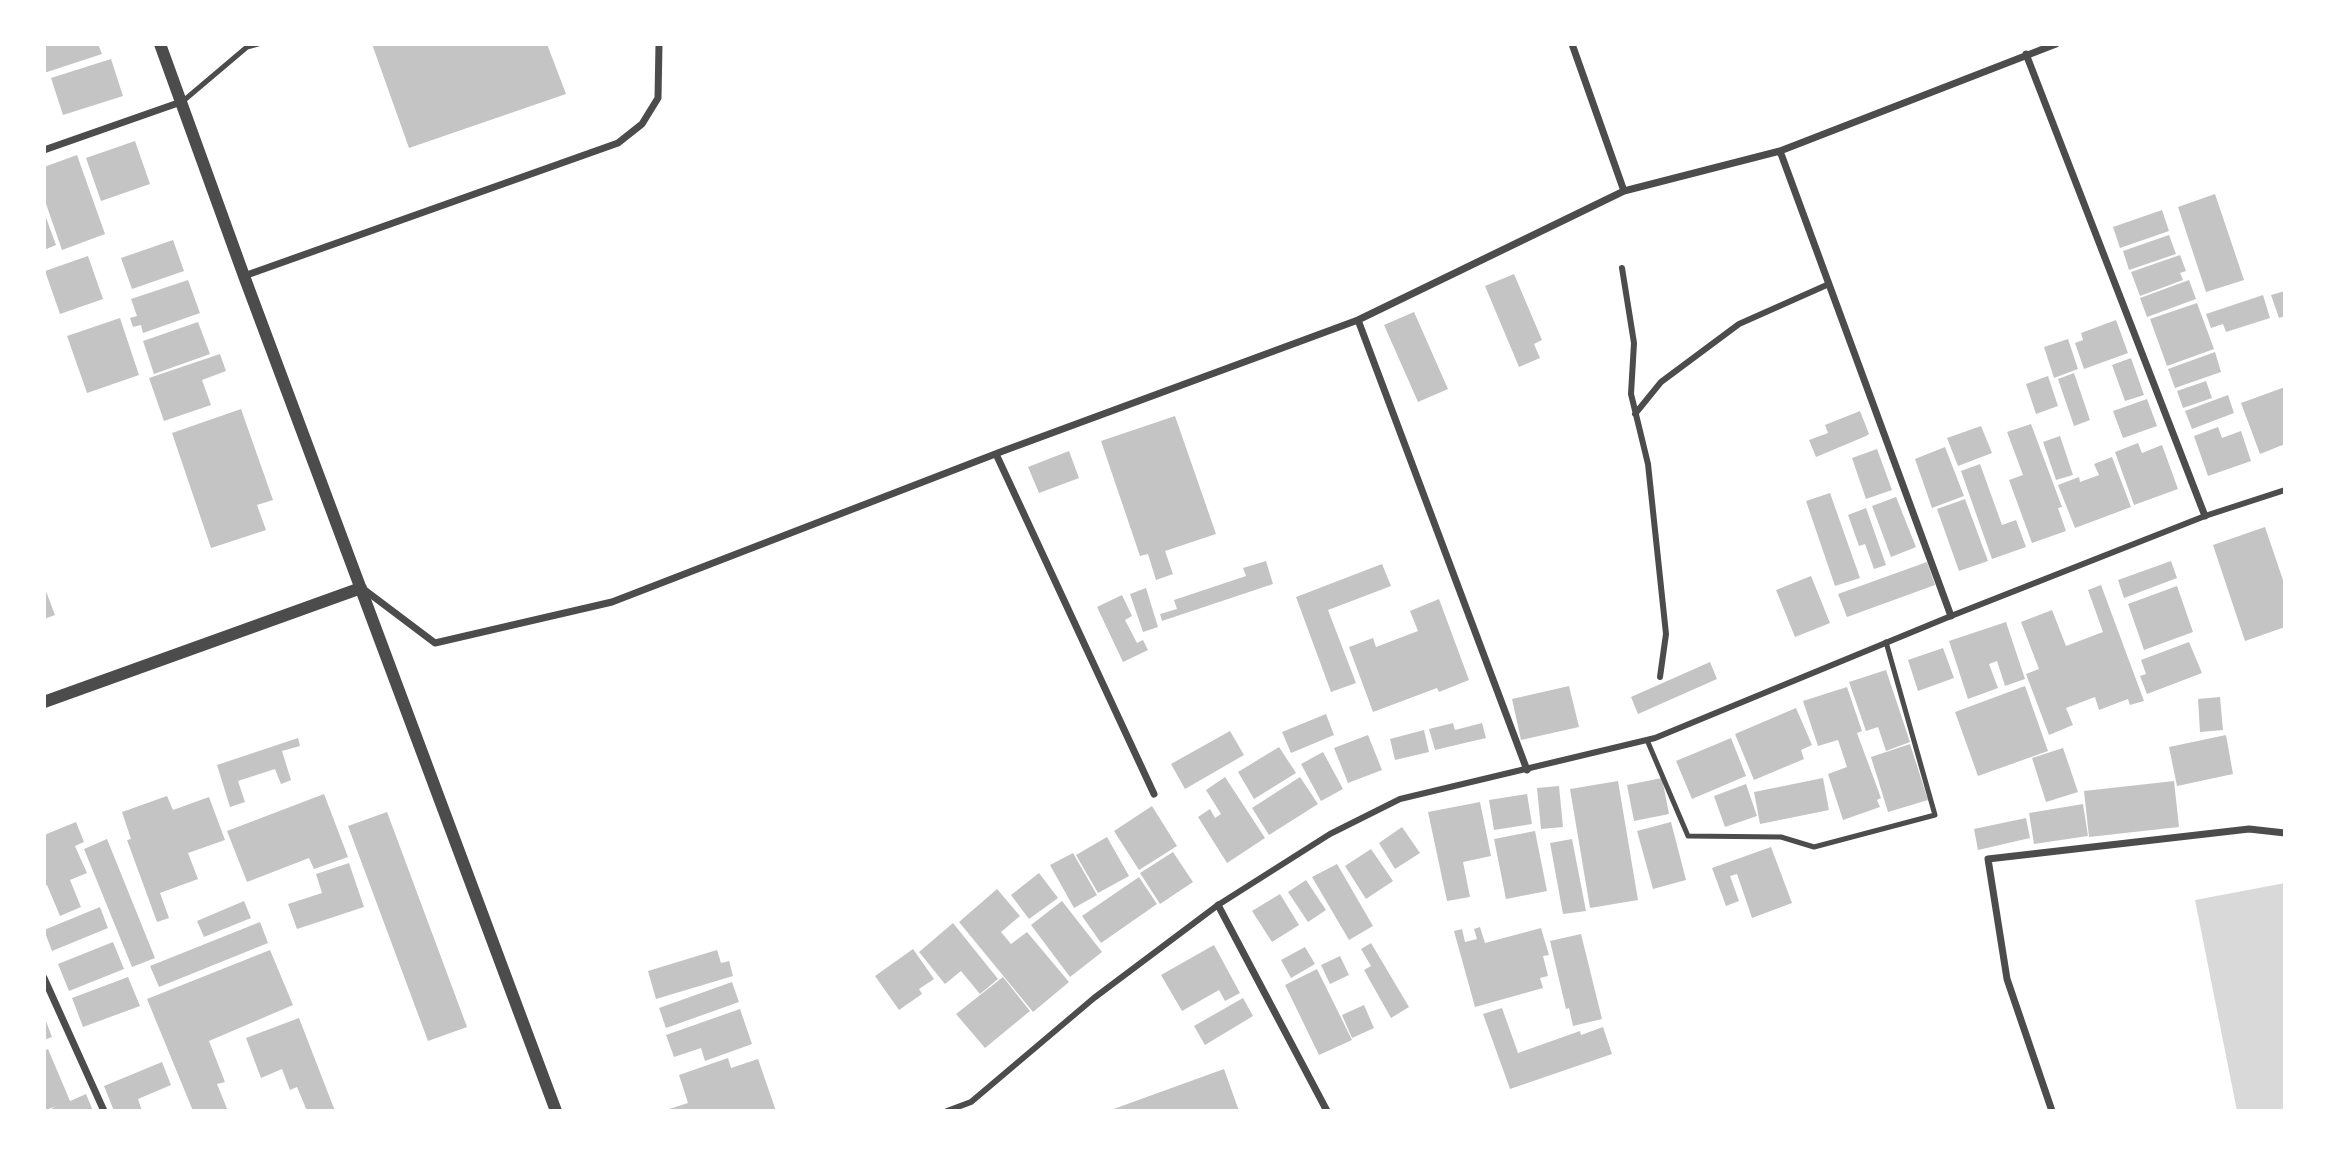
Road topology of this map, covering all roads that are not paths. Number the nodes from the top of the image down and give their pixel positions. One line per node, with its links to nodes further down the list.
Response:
1 (160, 44): 7 (street)
2 (258, 44): 7 (lane)
3 (659, 44): 12 (street)
4 (1572, 44): 10 (street)
5 (2056, 44): 6 (street)
6 (2026, 54): 9 (street); 18 (street)
7 (182, 102): 8 (street); 12 (street)
8 (44, 150)
9 (1780, 151): 10 (street); 13 (street)
10 (1624, 191): 14 (street)
11 (1622, 268): 15 (street)
12 (244, 276): 19 (street)
13 (1829, 284): 15 (street); 20 (street)
14 (1358, 320): 16 (street); 25 (street)
15 (1635, 414): 22 (street)
16 (996, 454): 19 (street); 26 (street)
17 (2285, 490): 18 (street)
18 (2205, 516): 20 (street)
19 (361, 588): 23 (street); 31 (street)
20 (1951, 616): 21 (street)
21 (1886, 642): 24 (street); 24 (lane)
22 (1660, 677)
23 (44, 702)
24 (1647, 740): 25 (street)
25 (1527, 770): 28 (street)
26 (1154, 794)
27 (2285, 833): 34 (street)
28 (1218, 905): 32 (street); 33 (street)
29 (44, 978): 30 (street)
30 (104, 1111)
31 (556, 1111)
32 (947, 1111)
33 (1327, 1111)
34 (2052, 1111)

